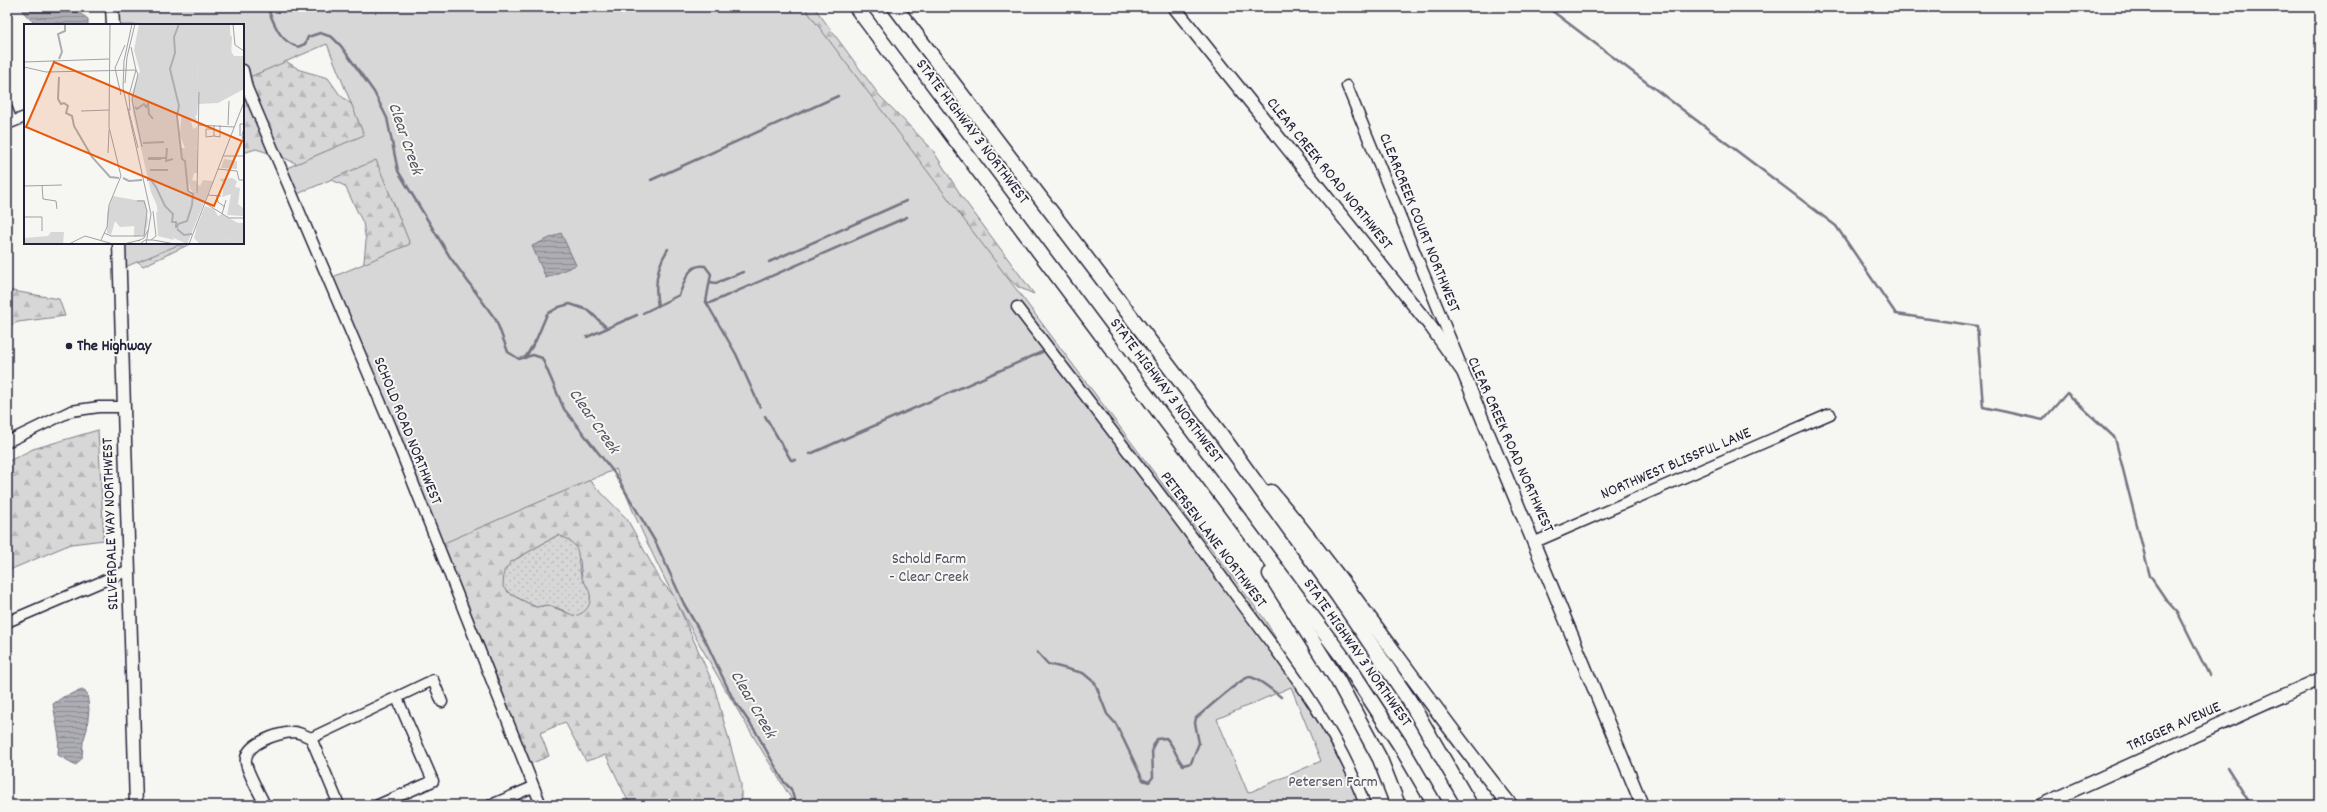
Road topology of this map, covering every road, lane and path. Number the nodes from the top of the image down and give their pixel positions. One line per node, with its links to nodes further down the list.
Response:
1 (112, 7): 5 (main road)
2 (856, 7): 18 (highway, STATE HIGHWAY 3 NORTHWEST)
3 (895, 7): 16 (highway, STATE HIGHWAY 3 NORTHWEST)
4 (1174, 7): 13 (main road, CLEAR CREEK ROAD NORTHWEST)
5 (113, 24)
6 (244, 74): 26 (street, SCHOLD ROAD NORTHWEST)
7 (1347, 86): 13 (street, CLEARCREEK COURT NORTHWEST)
8 (7, 109): 10 (street)
9 (24, 117): 10 (street)
10 (9, 123)
11 (119, 244): 14 (main road, SILVERDALE WAY NORTHWEST)
12 (1017, 307): 33 (street, PETERSEN LANE NORTHWEST)
13 (1463, 372): 19 (main road, CLEAR CREEK ROAD NORTHWEST)
14 (124, 407): 17 (street); 20 (main road, SILVERDALE WAY NORTHWEST)
15 (1830, 414): 19 (street, NORTHWEST BLISSFUL LANE)
16 (1222, 436): 36 (highway, STATE HIGHWAY 3 NORTHWEST); 37 (highway)
17 (7, 442)
18 (1222, 495): 34 (highway); 35 (highway, STATE HIGHWAY 3 NORTHWEST)
19 (1535, 542): 38 (main road, CLEAR CREEK ROAD NORTHWEST)
20 (129, 570): 21 (street); 27 (main road, SILVERDALE WAY NORTHWEST)
21 (7, 622)
22 (2320, 679): 39 (main road, TRIGGER AVENUE)
23 (397, 698): 24 (street); 25 (street); 30 (street)
24 (442, 702)
25 (311, 738): 28 (street); 29 (street)
26 (533, 787): 31 (street); 32 (street, SCHOLD ROAD NORTHWEST)
27 (136, 805)
28 (265, 805)
29 (340, 805)
30 (378, 805)
31 (491, 805)
32 (541, 805)
33 (1365, 805)
34 (1398, 805)
35 (1435, 805)
36 (1470, 805)
37 (1510, 805)
38 (1642, 805)
39 (2041, 805)

